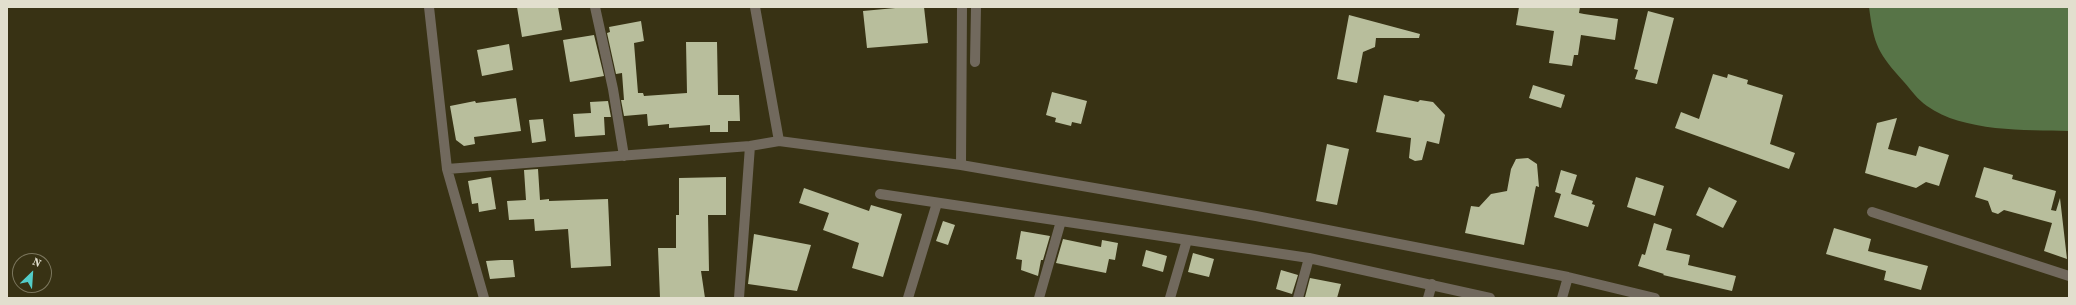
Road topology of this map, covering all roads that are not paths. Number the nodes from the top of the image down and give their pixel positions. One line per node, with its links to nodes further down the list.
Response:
1 (429, 7): 11 (lane)
2 (595, 7): 9 (lane)
3 (755, 7): 7 (lane)
4 (962, 7): 10 (lane)
5 (976, 7): 6 (lane)
6 (975, 62)
7 (779, 142): 8 (lane); 10 (lane)
8 (750, 146): 9 (lane); 22 (lane)
9 (624, 156): 11 (lane)
10 (961, 165): 19 (lane)
11 (447, 169): 21 (lane)
12 (880, 194): 13 (lane)
13 (937, 203): 15 (lane); 23 (lane)
14 (1872, 212): 18 (lane)
15 (1060, 221): 16 (lane); 24 (lane)
16 (1187, 240): 17 (lane); 25 (lane)
17 (1309, 258): 20 (lane); 26 (lane)
18 (2069, 276)
19 (1568, 277): 29 (lane); 30 (lane)
20 (1432, 284): 27 (lane); 28 (lane)
21 (484, 298)
22 (739, 298)
23 (908, 298)
24 (1039, 298)
25 (1170, 298)
26 (1298, 298)
27 (1428, 298)
28 (1490, 298)
29 (1562, 298)
30 (1655, 298)

